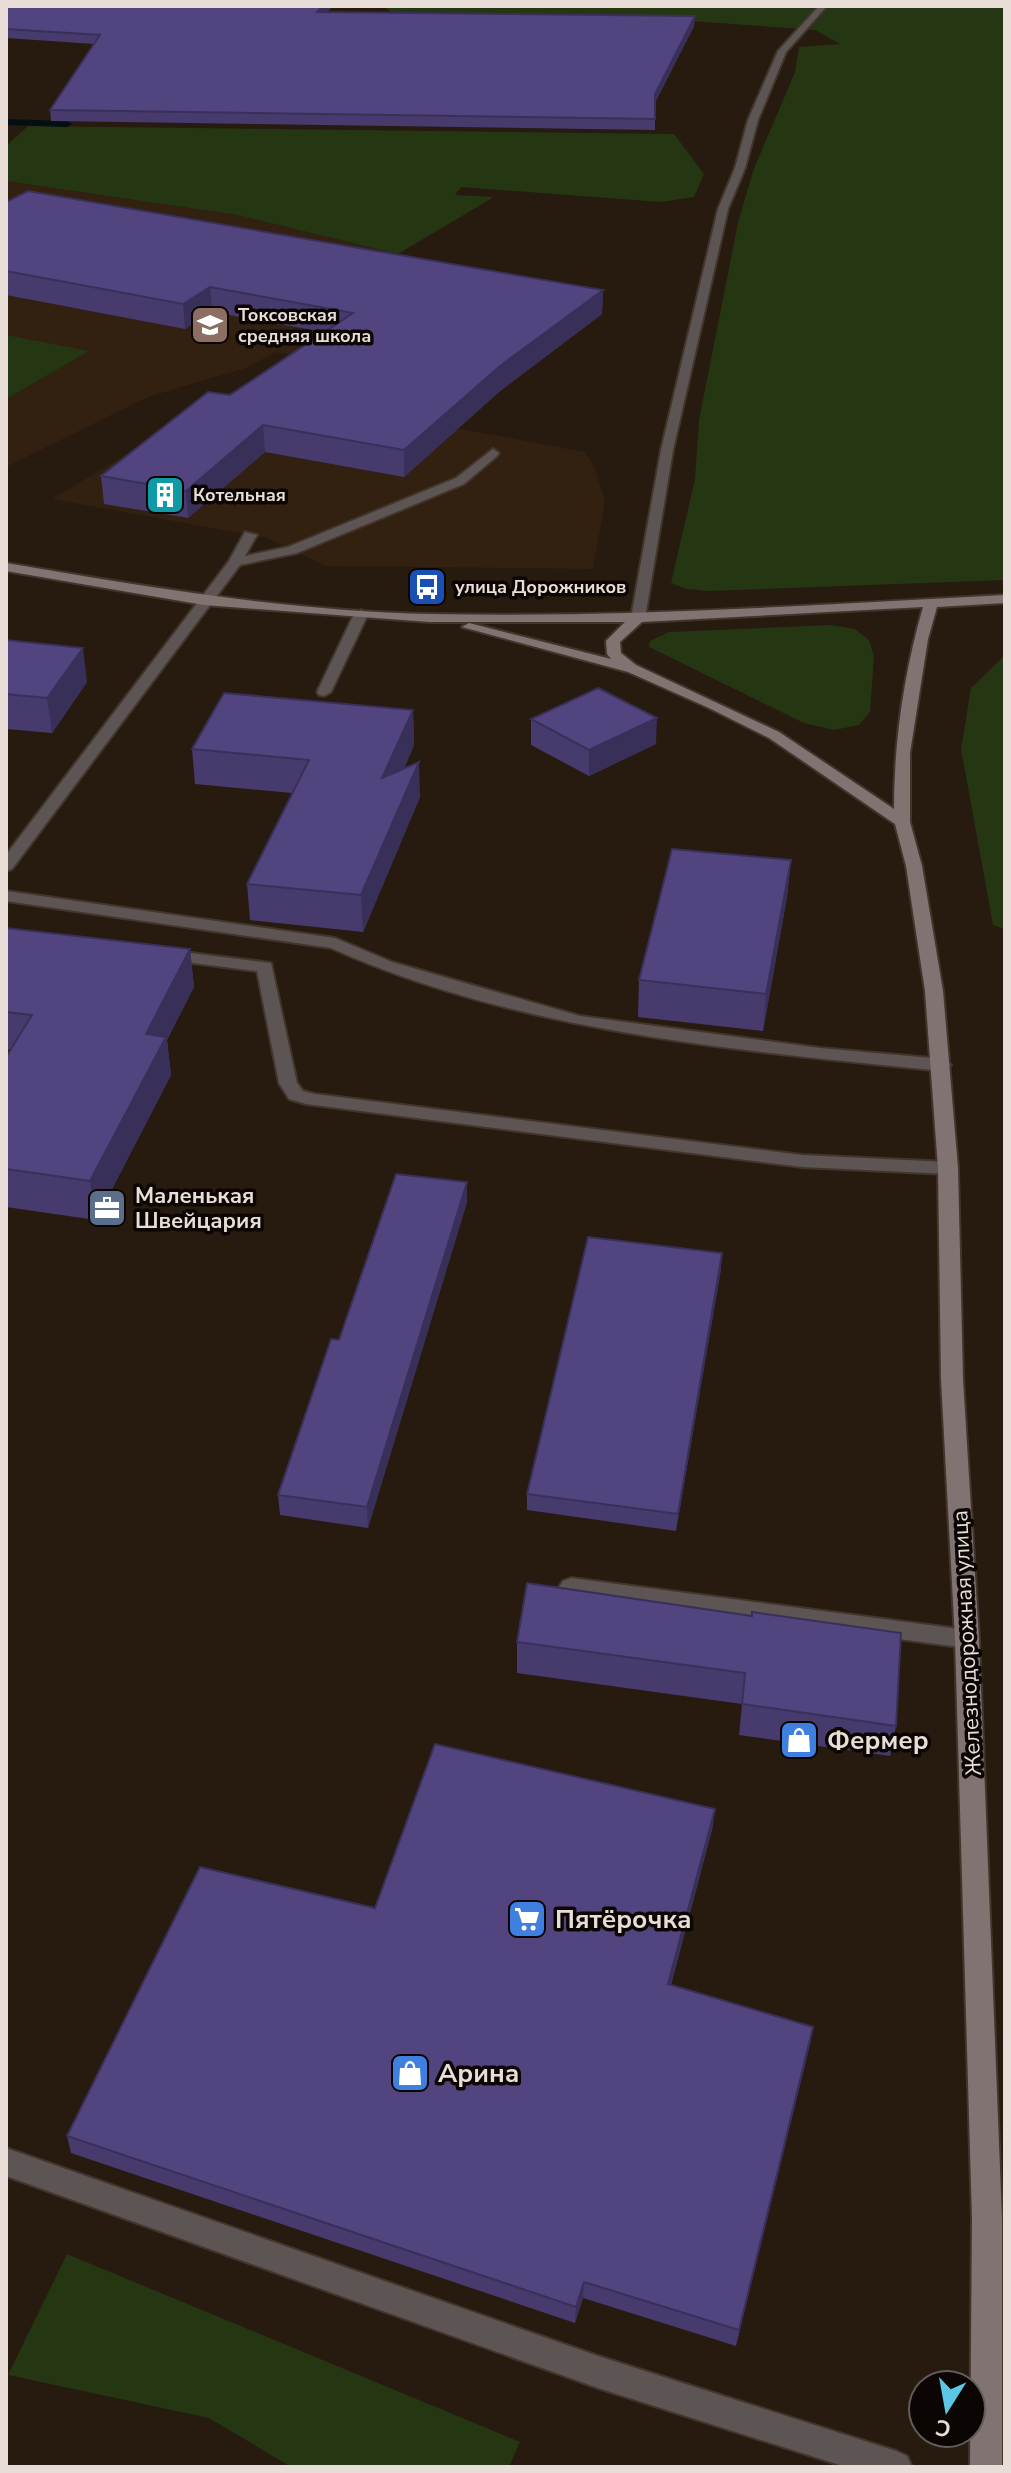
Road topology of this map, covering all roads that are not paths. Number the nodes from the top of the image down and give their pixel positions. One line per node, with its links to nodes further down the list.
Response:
1 (823, 6): 11 (lane)
2 (493, 453): 4 (lane)
3 (250, 535): 4 (lane)
4 (235, 562): 7 (lane)
5 (6, 567): 7 (street)
6 (1005, 599): 8 (street)
7 (204, 601): 9 (street); 15 (lane)
8 (931, 603): 11 (street); 14 (street, Железнодорожная улица)
9 (361, 614): 10 (street); 13 (lane)
10 (429, 618): 11 (street); 12 (street)
11 (638, 618): 12 (street)
12 (633, 669): 14 (street)
13 (324, 692)
14 (902, 822): 18 (street, Железнодорожная улица)
15 (6, 866)
16 (6, 896): 18 (lane)
17 (143, 952): 19 (lane)
18 (942, 1065): 19 (street, Железнодорожная улица)
19 (948, 1168): 21 (street, Железнодорожная улица)
20 (571, 1587): 21 (lane)
21 (967, 1639): 24 (street, Железнодорожная улица)
22 (6, 2162): 23 (lane)
23 (896, 2467)
24 (986, 2467)

